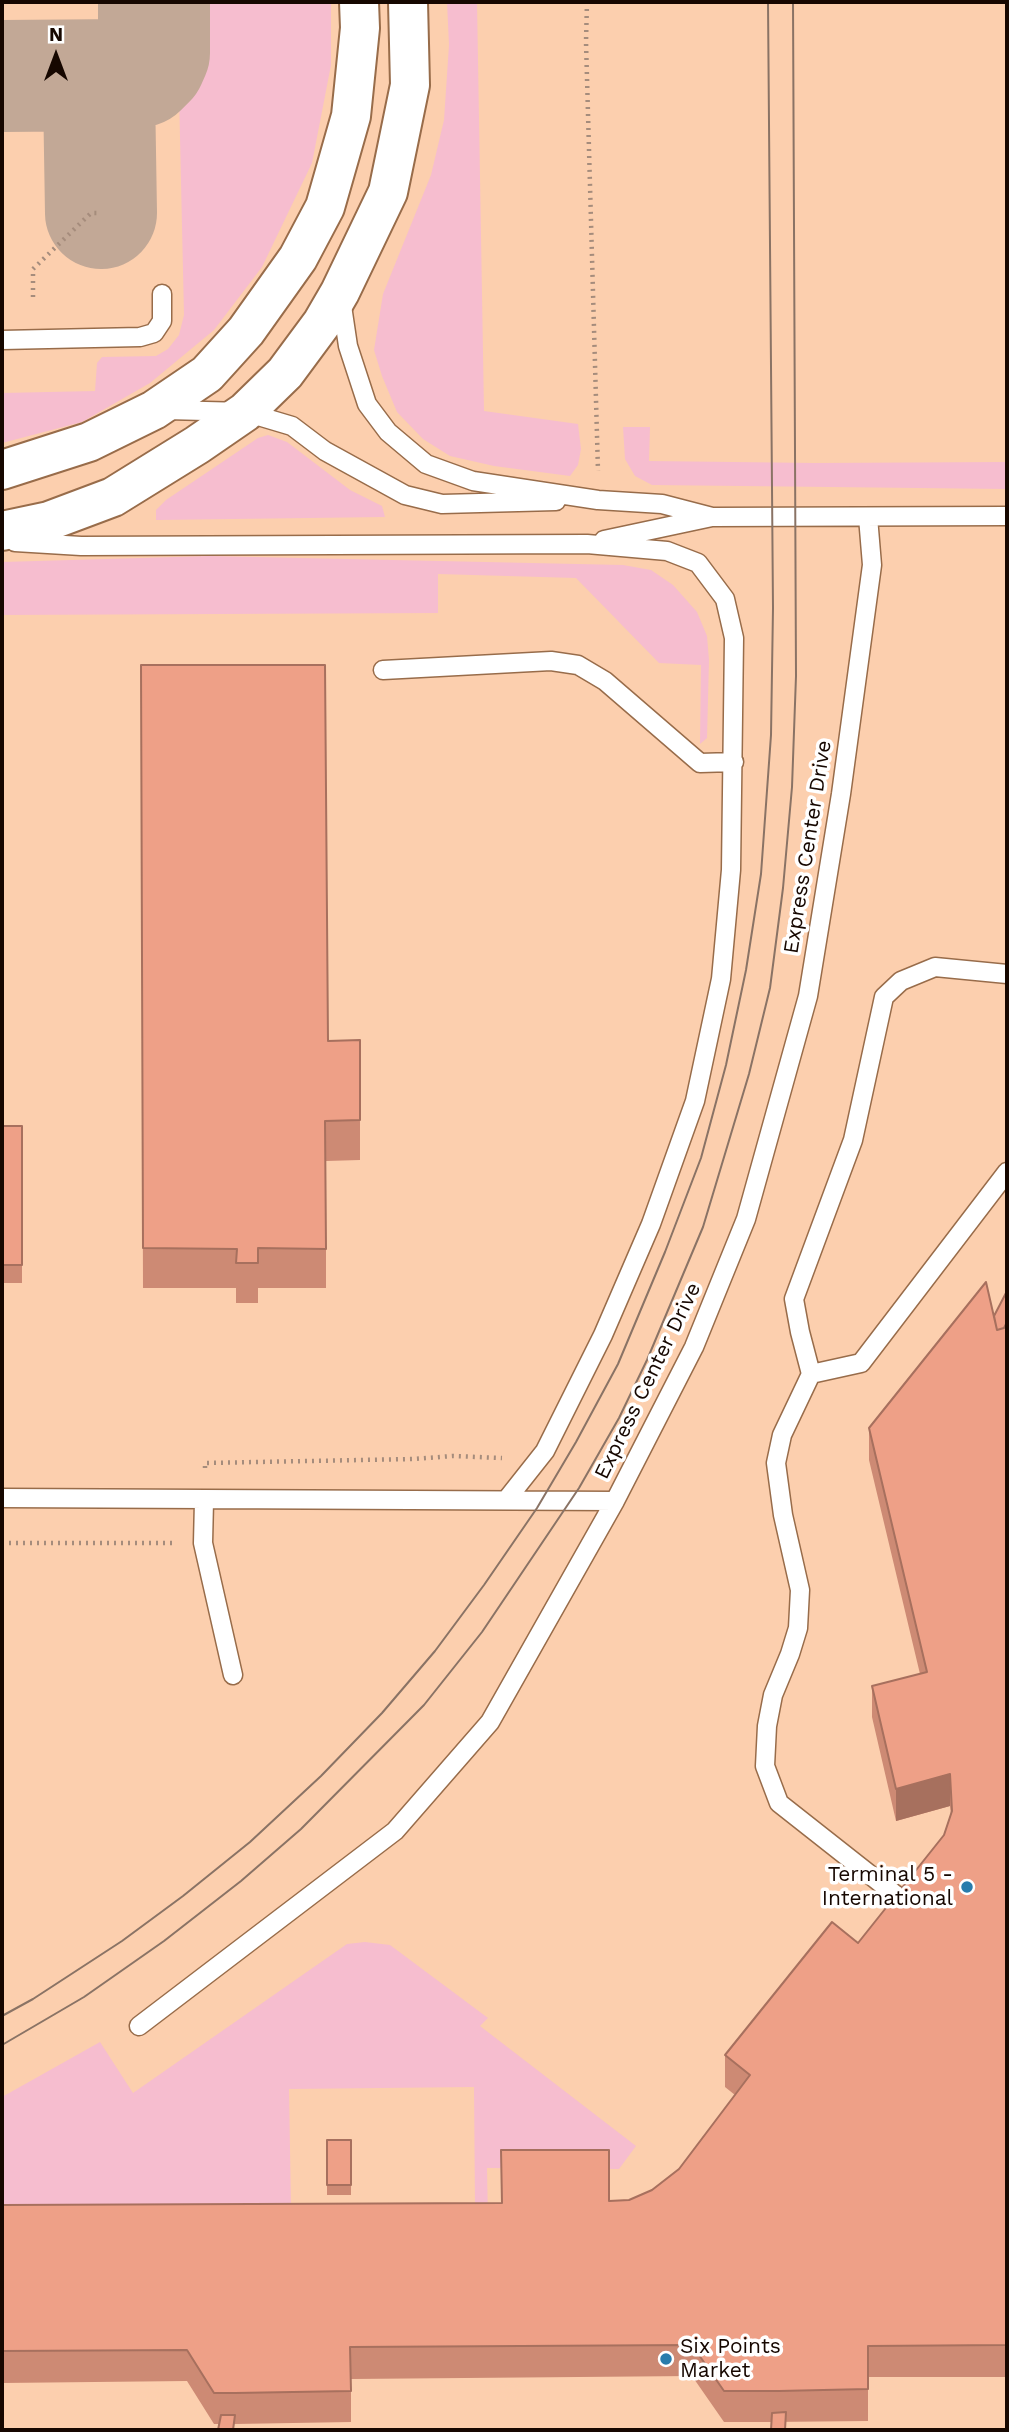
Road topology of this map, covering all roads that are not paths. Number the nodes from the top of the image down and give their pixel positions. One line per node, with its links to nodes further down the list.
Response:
1 (359, 2): 6 (street)
2 (408, 2): 3 (street)
3 (340, 292): 7 (street); 9 (lane)
4 (162, 294): 5 (lane)
5 (2, 340)
6 (154, 410): 7 (lane); 8 (street)
7 (244, 412): 9 (lane); 13 (street)
8 (2, 470)
9 (598, 500): 11 (lane)
10 (1007, 516): 12 (lane)
11 (712, 517): 12 (lane); 15 (lane)
12 (868, 517): 24 (lane, Express Center Drive)
13 (2, 531)
14 (2, 541): 15 (lane)
15 (587, 544): 17 (lane)
16 (383, 670): 17 (lane)
17 (734, 762): 22 (lane)
18 (1007, 974): 20 (lane)
19 (1007, 1172): 20 (lane)
20 (811, 1374): 26 (lane)
21 (2, 1498): 23 (lane, Express Center Drive)
22 (507, 1499): 23 (lane, Express Center Drive); 24 (lane, Express Center Drive)
23 (204, 1501): 25 (lane)
24 (615, 1502): 27 (lane)
25 (233, 1675)
26 (911, 1907)
27 (139, 2026)

